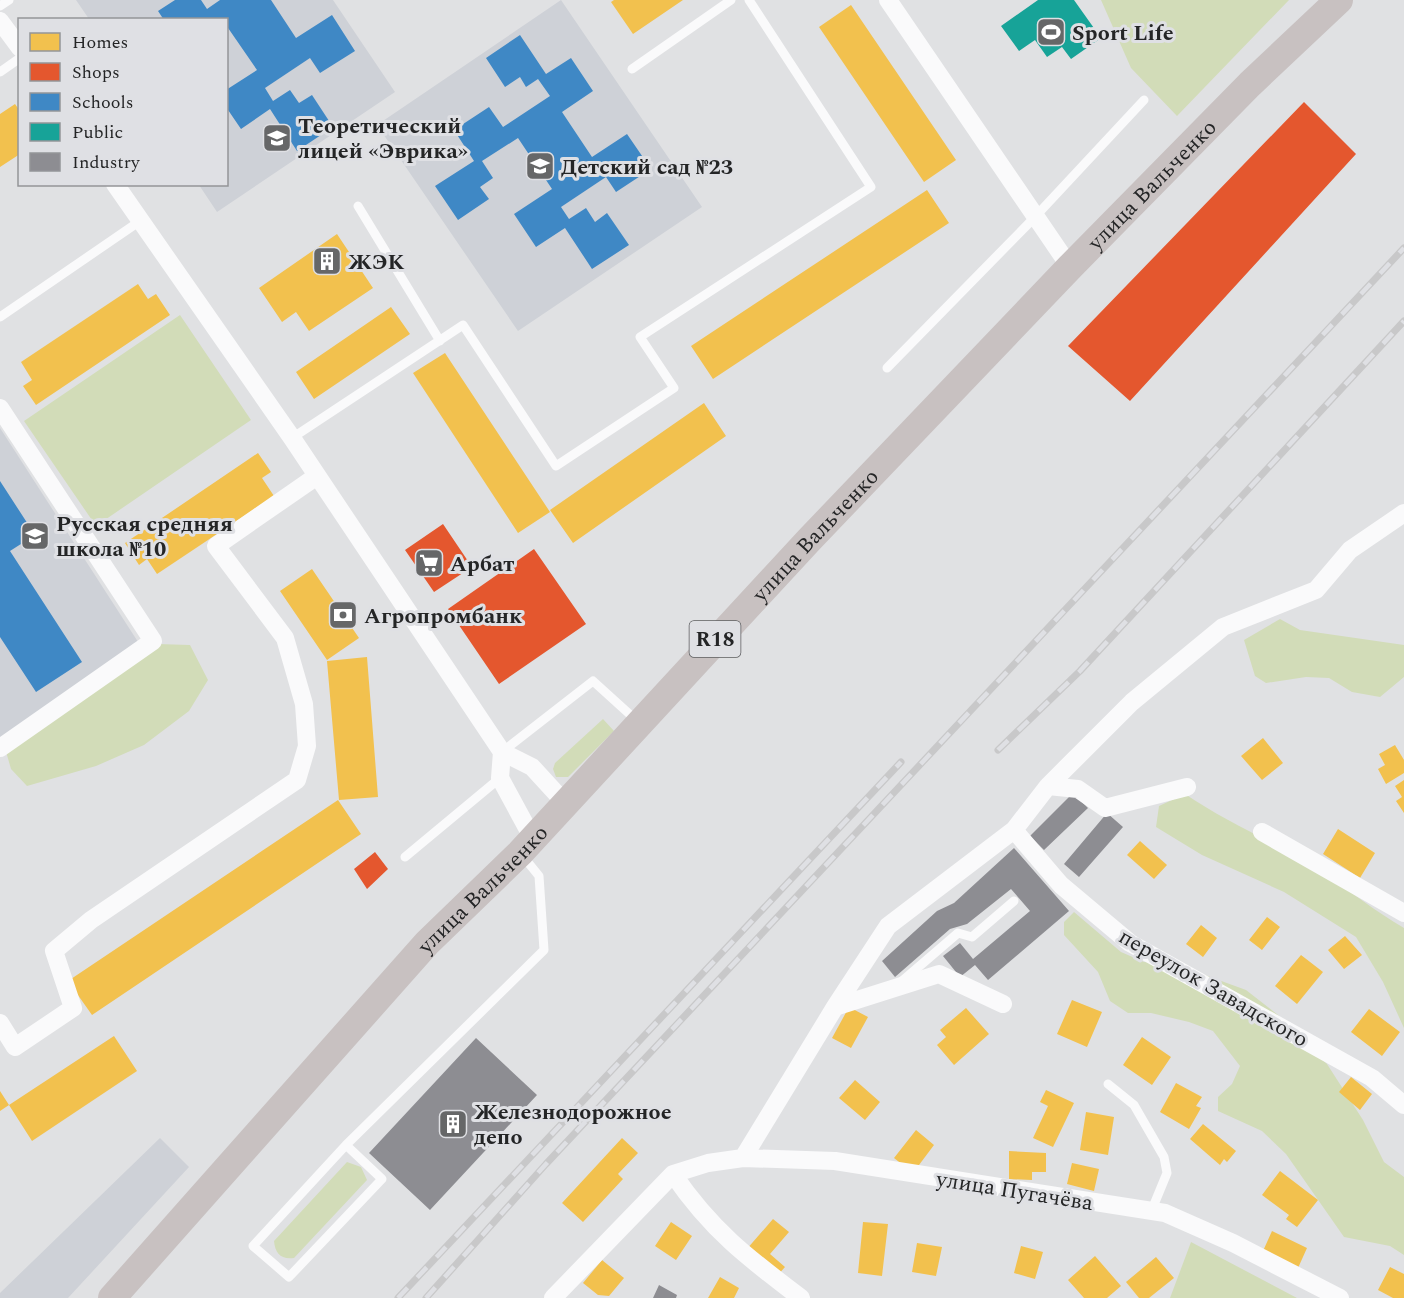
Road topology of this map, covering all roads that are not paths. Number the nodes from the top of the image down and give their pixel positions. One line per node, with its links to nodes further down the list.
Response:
1 (9, 0): 6 (lane)
2 (730, 0): 10 (lane)
3 (749, 0): 19 (lane)
4 (888, 0): 15 (street)
5 (1339, 0): 17 (main road, улица Вальченко / R18)
6 (0, 6)
7 (0, 21): 8 (street)
8 (18, 45)
9 (18, 59): 11 (lane)
10 (632, 69)
11 (0, 72)
12 (1144, 100): 15 (lane)
13 (116, 186): 16 (street)
14 (358, 206): 19 (lane)
15 (1034, 218): 17 (street); 20 (lane)
16 (140, 221): 18 (lane); 22 (street)
17 (1070, 267): 25 (main road, улица Вальченко / R18)
18 (0, 317)
19 (440, 341): 22 (lane)
20 (887, 368)
21 (0, 408): 26 (street)
22 (292, 438): 23 (street)
23 (317, 476): 27 (street); 41 (street)
24 (1404, 513): 29 (street)
25 (638, 722): 27 (lane); 31 (main road, улица Вальченко / R18)
26 (0, 748)
27 (502, 752): 28 (street); 31 (street)
28 (500, 778): 34 (street); 35 (lane)
29 (1048, 786): 30 (street); 32 (street)
30 (1187, 787)
31 (565, 803): 34 (main road, улица Вальченко / R18)
32 (1014, 830): 40 (street); 43 (street, переулок Завадского)
33 (1262, 832): 37 (street)
34 (526, 845): 44 (lane); 48 (main road, улица Вальченко / R18)
35 (405, 857)
36 (1014, 902): 38 (lane)
37 (1404, 912)
38 (892, 989): 39 (street); 40 (street)
39 (1003, 1004)
40 (835, 1007): 45 (street)
41 (0, 1023)
42 (1108, 1084): 47 (lane)
43 (1404, 1105)
44 (346, 1145): 44 (lane)
45 (743, 1158): 46 (street, улица Пугачёва); 47 (street, улица Пугачёва)
46 (673, 1174): 49 (street); 50 (street)
47 (1165, 1213): 51 (street, улица Пугачёва)
48 (112, 1298)
49 (553, 1298)
50 (801, 1298)
51 (1340, 1298)

